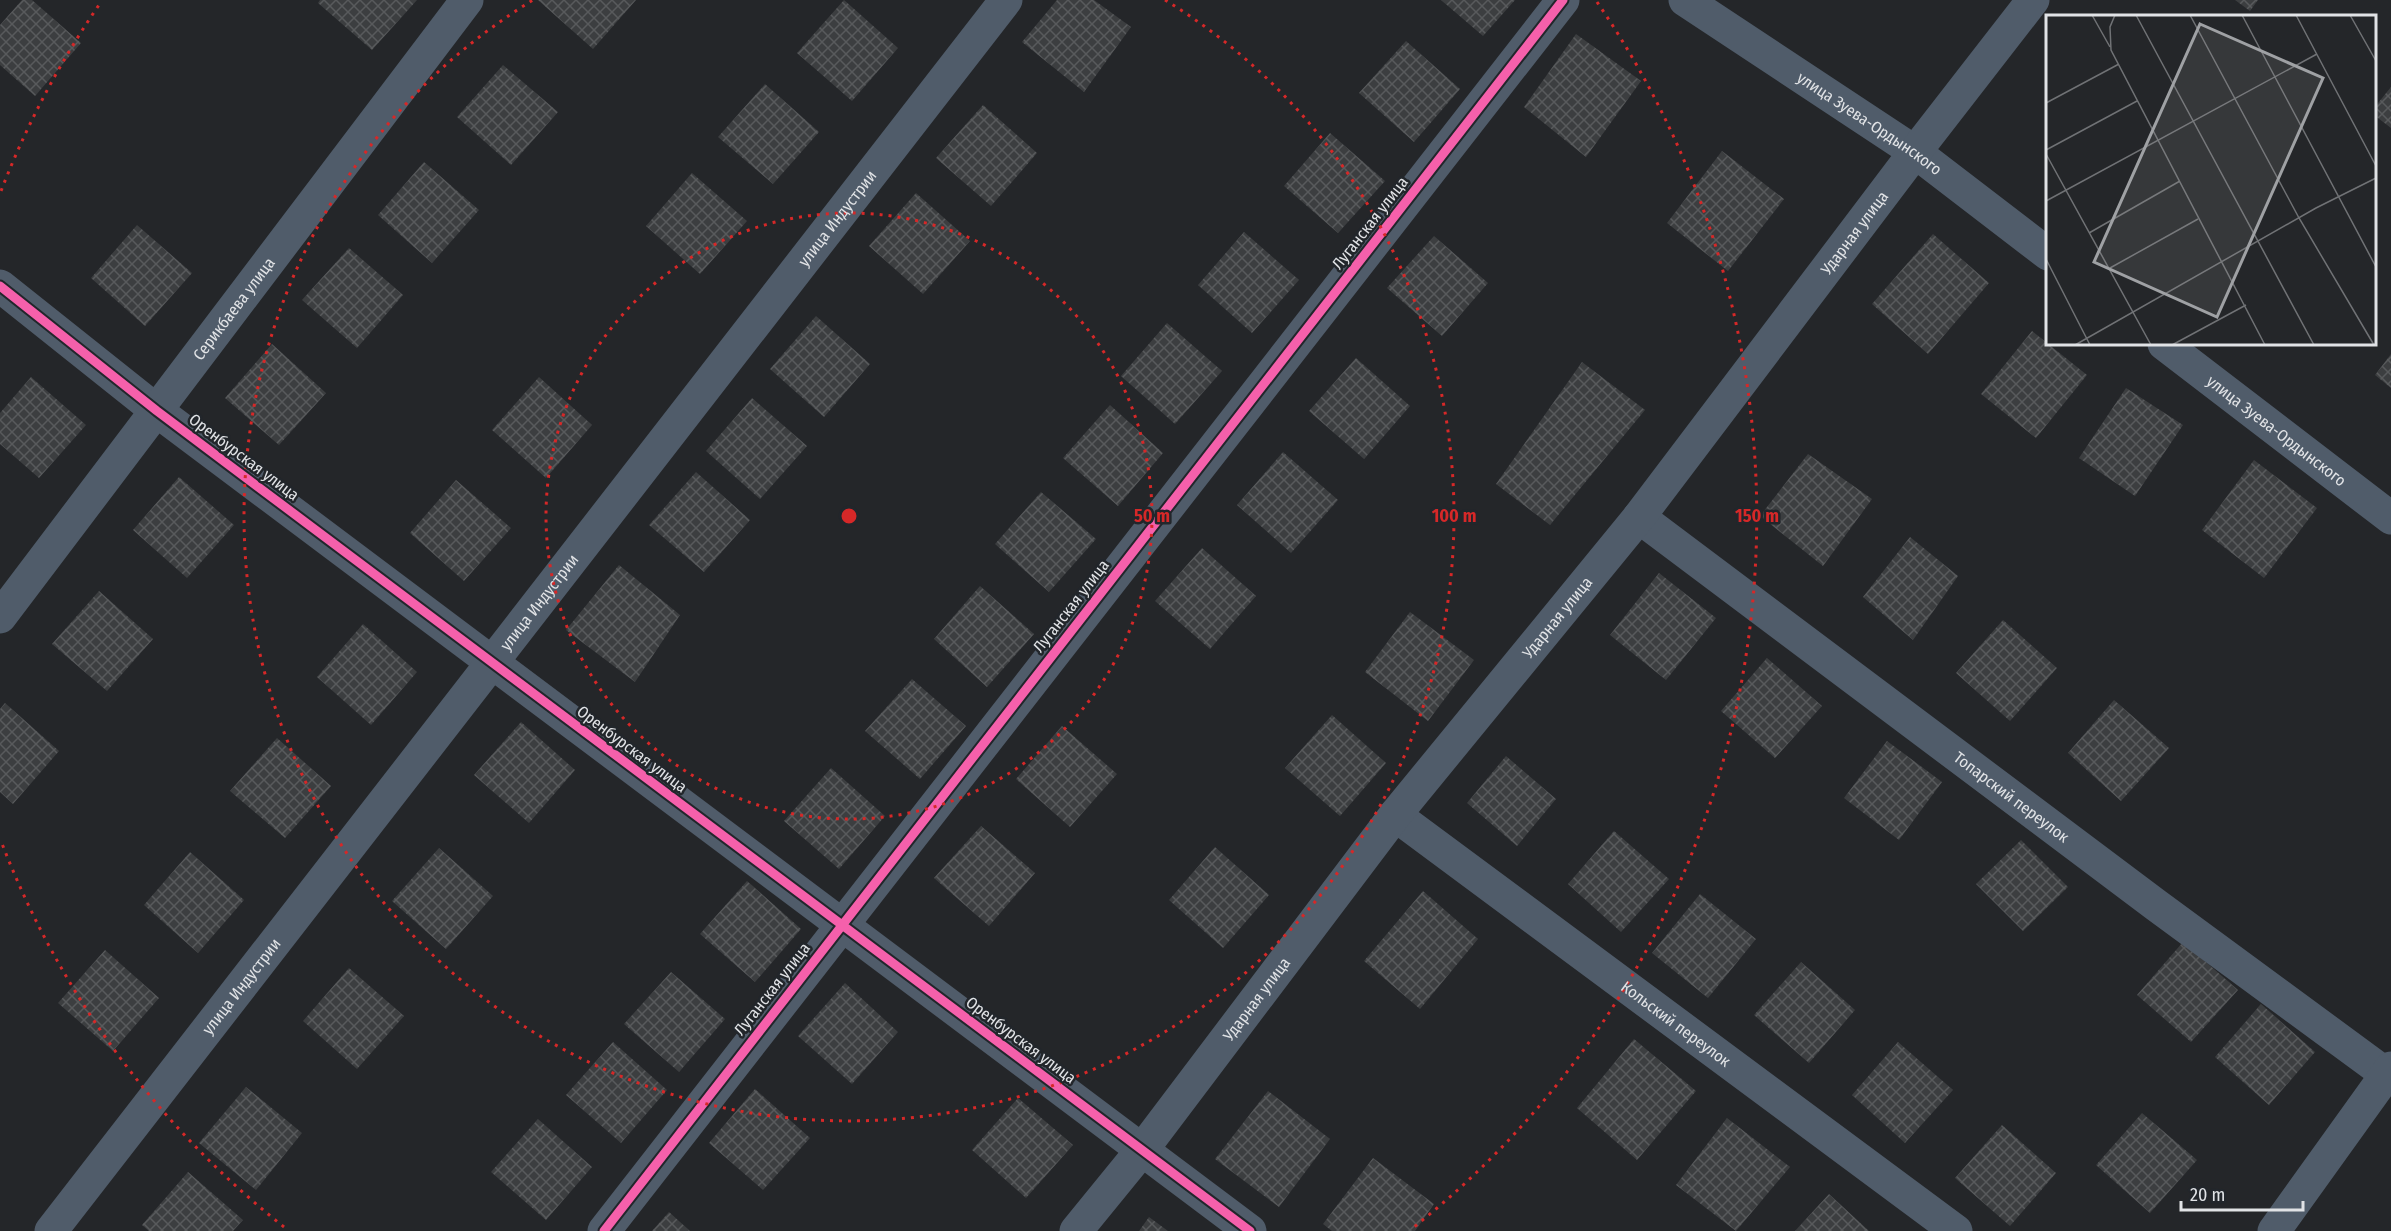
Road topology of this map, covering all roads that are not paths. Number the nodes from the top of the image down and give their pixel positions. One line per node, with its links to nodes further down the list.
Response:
1 (467, 0): 10 (street, Серикбаева улица)
2 (1006, 0): 14 (street, улица Индустрии)
3 (1563, 0): 16 (street, Луганская улица)
4 (1685, 0): 6 (street, улица Зуева-Ордынского)
5 (2033, 0): 6 (street, Ударная улица)
6 (1915, 152): 7 (street, улица Зуева-Ордынского); 11 (street, Ударная улица)
7 (2046, 252)
8 (0, 286): 10 (street, Оренбурская улица)
9 (2165, 345): 12 (street, улица Зуева-Ордынского)
10 (157, 411): 13 (street, Серикбаева улица); 14 (street, Оренбурская улица)
11 (1639, 518): 15 (street, Ударная улица); 17 (street, Топарский переулок)
12 (2391, 518)
13 (0, 617)
14 (494, 663): 16 (street, Оренбурская улица); 19 (street, улица Индустрии)
15 (1395, 816): 18 (street, Ударная улица); 23 (street, Кольский переулок)
16 (841, 924): 18 (street, Оренбурская улица); 20 (street, Луганская улица)
17 (2389, 1071): 24 (street)
18 (1142, 1150): 21 (street, Ударная улица); 22 (street, Оренбурская улица)
19 (51, 1231)
20 (604, 1231)
21 (1076, 1231)
22 (1250, 1231)
23 (1956, 1231)
24 (2274, 1231)

